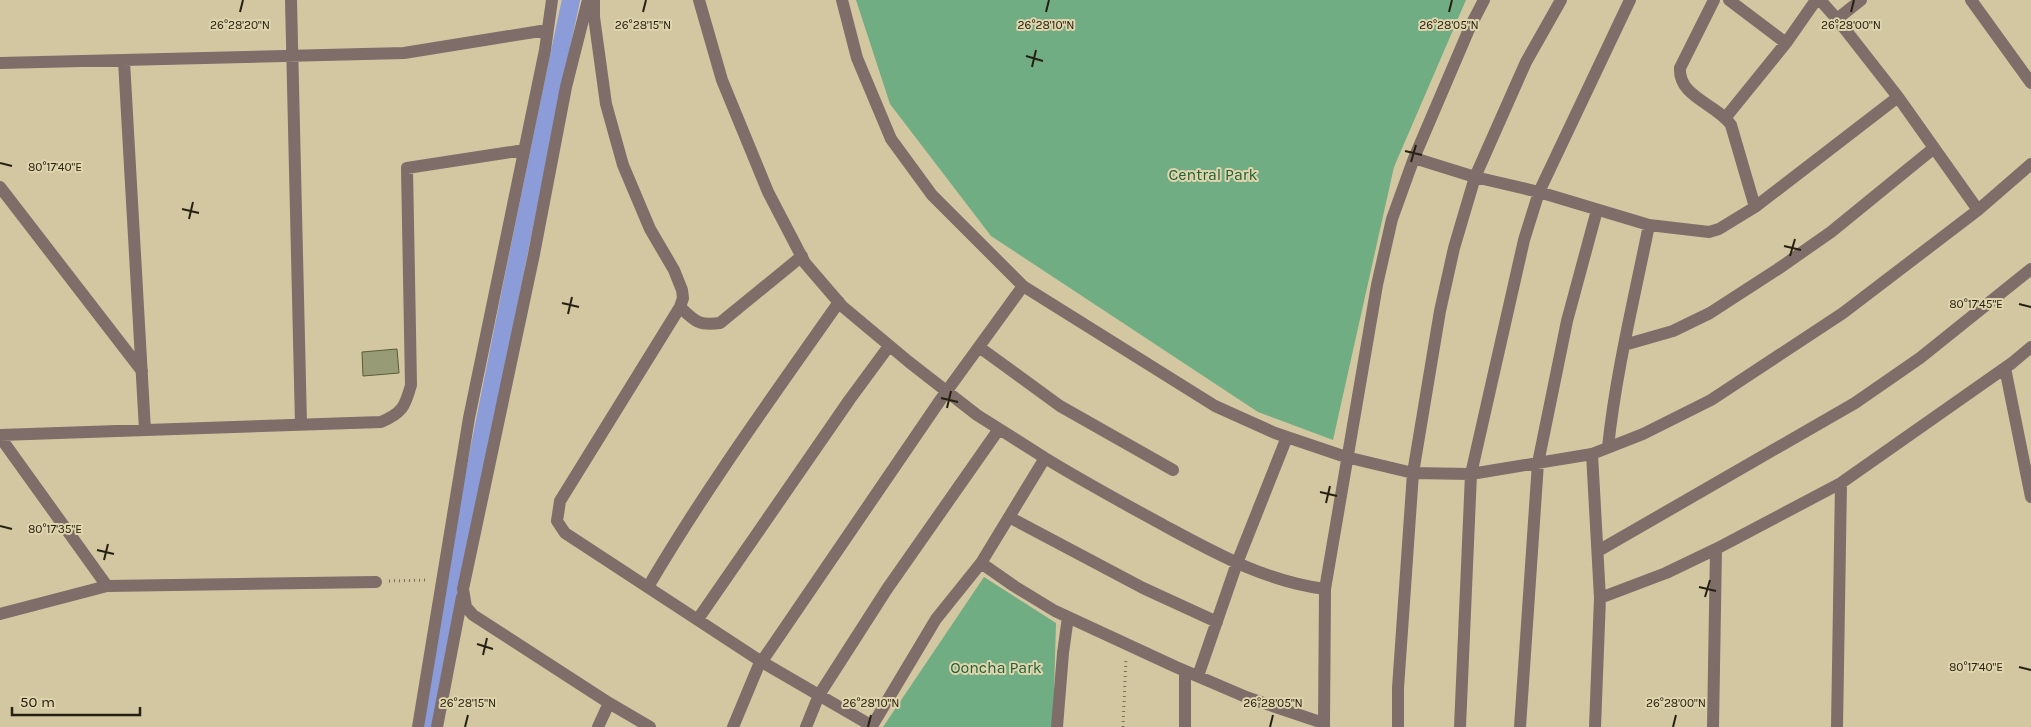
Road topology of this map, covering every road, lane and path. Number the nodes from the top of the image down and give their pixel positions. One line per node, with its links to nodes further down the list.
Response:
1 (291, 0): 18 (street)
2 (552, 0): 16 (street)
3 (588, 0): 75 (street)
4 (594, 0): 39 (street)
5 (699, 0): 35 (street)
6 (842, 0): 37 (street)
7 (1484, 0): 26 (street)
8 (1562, 0): 28 (street)
9 (1630, 0): 30 (street)
10 (1714, 0): 23 (street)
11 (1729, 0): 17 (street)
12 (1818, 0): 15 (street); 17 (street)
13 (1861, 0): 15 (street)
14 (1971, 0): 21 (street)
15 (1837, 19): 22 (street)
16 (547, 30): 18 (street); 25 (street)
17 (1786, 43): 23 (street)
18 (293, 56): 19 (street); 47 (street)
19 (124, 61): 20 (street); 45 (street)
20 (0, 63)
21 (2031, 83)
22 (1898, 98): 24 (street); 31 (street)
23 (1726, 117): 31 (street)
24 (1934, 148): 33 (street); 40 (street)
25 (524, 150): 47 (street); 70 (street)
26 (1414, 158): 28 (street); 56 (street)
27 (2031, 164): 33 (street)
28 (1475, 177): 30 (street); 60 (street)
29 (0, 187): 45 (street)
30 (1538, 192): 32 (street); 61 (street)
31 (1755, 207): 34 (street)
32 (1597, 210): 34 (street); 58 (street)
33 (1978, 210): 54 (street)
34 (1649, 225): 40 (street)
35 (802, 256): 38 (street); 39 (street)
36 (2031, 269): 67 (street)
37 (1023, 286): 42 (street); 53 (street)
38 (838, 302): 41 (street); 73 (street)
39 (680, 307): 73 (street)
40 (1624, 345): 54 (street)
41 (889, 346): 46 (street); 79 (street)
42 (979, 347): 46 (street); 59 (street)
43 (2029, 350): 44 (street)
44 (2005, 368): 49 (street); 63 (street)
45 (142, 371): 51 (street)
46 (946, 392): 50 (street); 82 (street)
47 (301, 424): 51 (street)
48 (2031, 426): 49 (street)
49 (2018, 428): 62 (street)
50 (999, 429): 57 (street); 85 (street)
51 (145, 430): 52 (street)
52 (0, 436): 72 (street)
53 (1287, 437): 56 (street); 69 (street)
54 (1608, 447): 55 (street)
55 (1592, 454): 58 (street); 67 (street)
56 (1346, 457): 60 (street); 74 (street)
57 (1045, 458): 65 (street); 69 (street)
58 (1538, 463): 61 (street); 100 (street)
59 (1173, 470)
60 (1413, 474): 61 (street); 98 (street)
61 (1471, 474): 99 (street)
62 (2030, 483): 64 (street)
63 (1841, 484): 66 (street); 103 (street)
64 (2031, 497)
65 (1009, 517): 68 (street); 80 (street)
66 (1716, 549): 76 (street); 102 (street)
67 (1598, 551): 76 (street)
68 (981, 563): 78 (street); 88 (street)
69 (1237, 563): 74 (street); 80 (street)
70 (442, 580): 71 (path); 89 (street)
71 (376, 582): 72 (street)
72 (108, 586): 77 (street)
73 (648, 587): 79 (street)
74 (1325, 588): 87 (street)
75 (463, 589): 86 (street); 90 (street)
76 (1600, 598): 101 (street)
77 (0, 614)
78 (1068, 616): 81 (street); 95 (street)
79 (698, 619): 82 (street)
80 (1217, 622): 84 (street)
81 (1127, 643): 83 (street); 96 (path)
82 (762, 662): 85 (street); 93 (street)
83 (1185, 671): 84 (street); 97 (street)
84 (1198, 676): 87 (street)
85 (818, 695): 88 (street); 94 (street)
86 (609, 703): 91 (street); 92 (street)
87 (1324, 725)
88 (872, 726)
89 (418, 727)
90 (437, 727)
91 (598, 727)
92 (650, 727)
93 (733, 727)
94 (806, 727)
95 (1057, 727)
96 (1123, 727)
97 (1186, 727)
98 (1398, 727)
99 (1460, 727)
100 (1520, 727)
101 (1595, 727)
102 (1713, 727)
103 (1837, 727)

